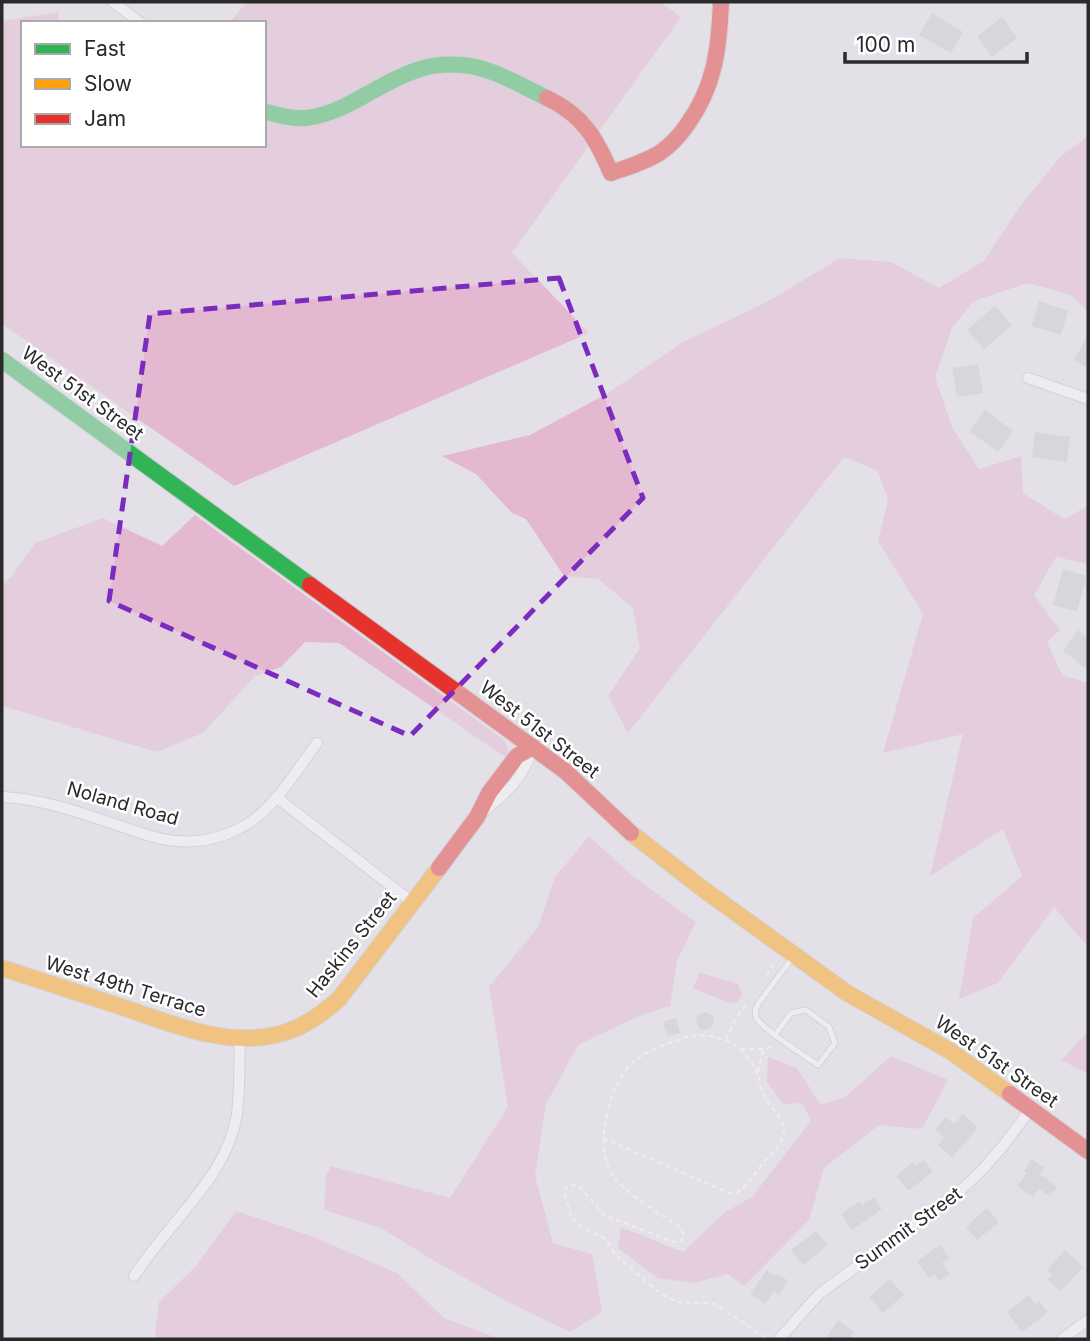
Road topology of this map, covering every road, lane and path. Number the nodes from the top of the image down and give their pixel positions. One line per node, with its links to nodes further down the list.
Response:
1 (113, 2): 3 (street)
2 (721, 2): 4 (street)
3 (138, 21)
4 (266, 112)
5 (2, 360): 9 (street, West 51st Street)
6 (1028, 378): 7 (street)
7 (1088, 400)
8 (317, 743): 11 (street, Noland Road)
9 (533, 747): 12 (street, Haskins Street); 13 (street, West 51st Street)
10 (2, 797): 11 (street, Noland Road)
11 (276, 797): 12 (street)
12 (412, 902): 16 (street, Haskins Street)
13 (794, 955): 15 (lane); 20 (street, West 51st Street)
14 (2, 968): 16 (street, West 49th Terrace)
15 (778, 1036): 15 (lane); 18 (path)
16 (240, 1039): 23 (street)
17 (741, 1049): 18 (path); 19 (path); 21 (path)
18 (763, 1049): 19 (path)
19 (758, 1073): 21 (path)
20 (1030, 1110): 22 (street, West 51st Street); 26 (street, Summit Street)
21 (603, 1138): 25 (path)
22 (1088, 1151)
23 (134, 1276)
24 (1088, 1320): 27 (street)
25 (768, 1339)
26 (779, 1339)
27 (1062, 1339)

